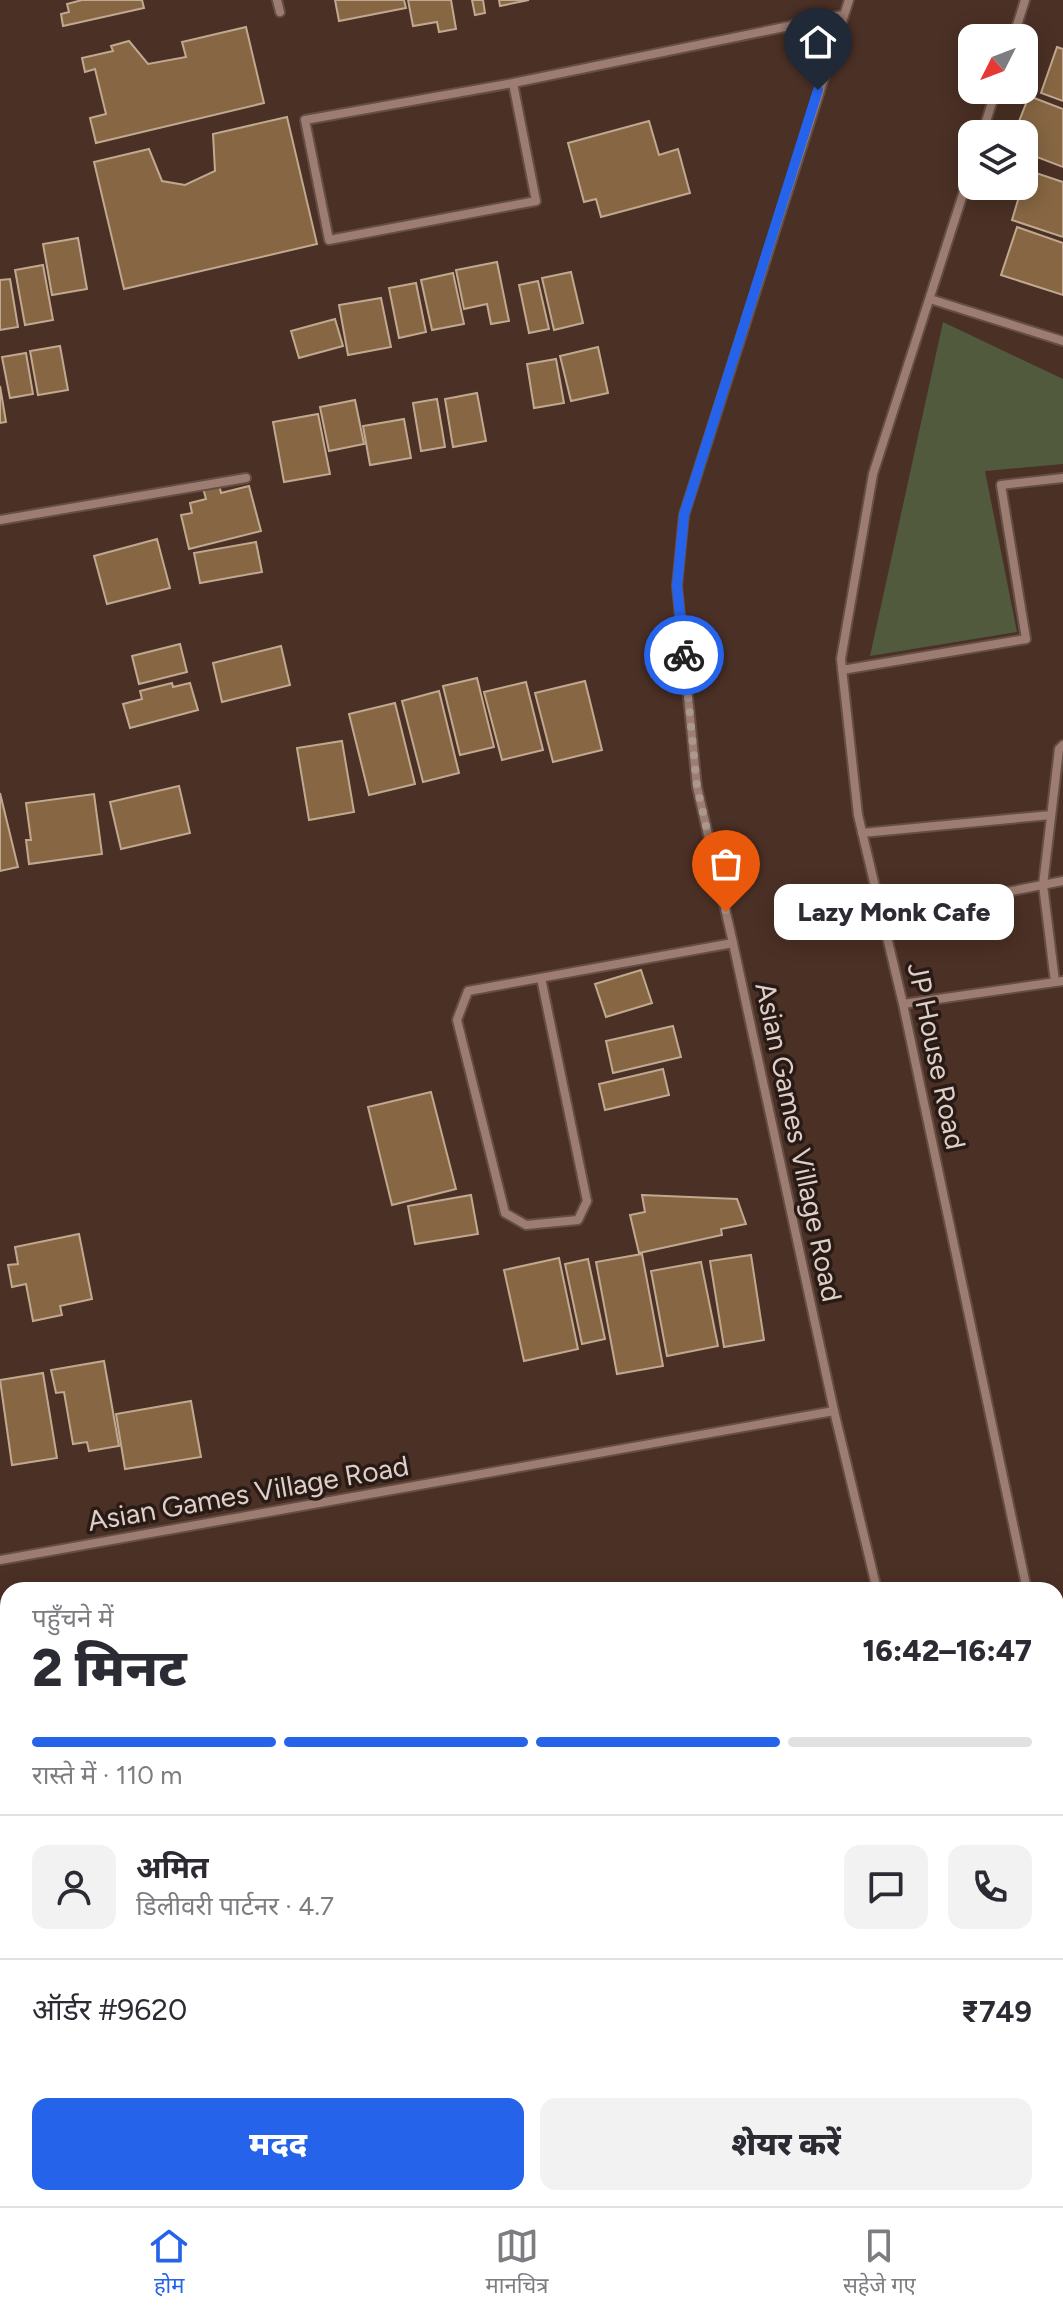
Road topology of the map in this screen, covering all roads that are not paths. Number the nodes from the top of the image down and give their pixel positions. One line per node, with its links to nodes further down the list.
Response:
1 (277, 0): 4 (street)
2 (849, 0): 5 (street, Asian Games Village Road)
3 (1025, 0): 6 (street)
4 (280, 12)
5 (843, 15): 7 (street); 21 (street, Asian Games Village Road)
6 (1017, 24)
7 (513, 83): 7 (street)
8 (961, 200): 9 (street, JP House Road)
9 (930, 299): 10 (street); 14 (street, JP House Road)
10 (1063, 341)
11 (246, 478): 13 (street)
12 (1063, 478): 14 (street)
13 (0, 520)
14 (842, 670): 17 (street, JP House Road)
15 (1063, 745): 16 (street)
16 (1051, 815): 17 (street); 19 (street)
17 (862, 833): 20 (street, JP House Road)
18 (1063, 881): 19 (street)
19 (1043, 885): 20 (street); 23 (street)
20 (884, 916): 24 (street, JP House Road)
21 (733, 943): 22 (street); 25 (street, Asian Games Village Road)
22 (541, 978): 22 (street)
23 (1059, 982): 24 (street)
24 (903, 1004): 28 (street, JP House Road)
25 (834, 1411): 26 (street, Asian Games Village Road); 27 (street, Asian Games Village Road)
26 (0, 1560)
27 (875, 1582)
28 (1025, 1582)

